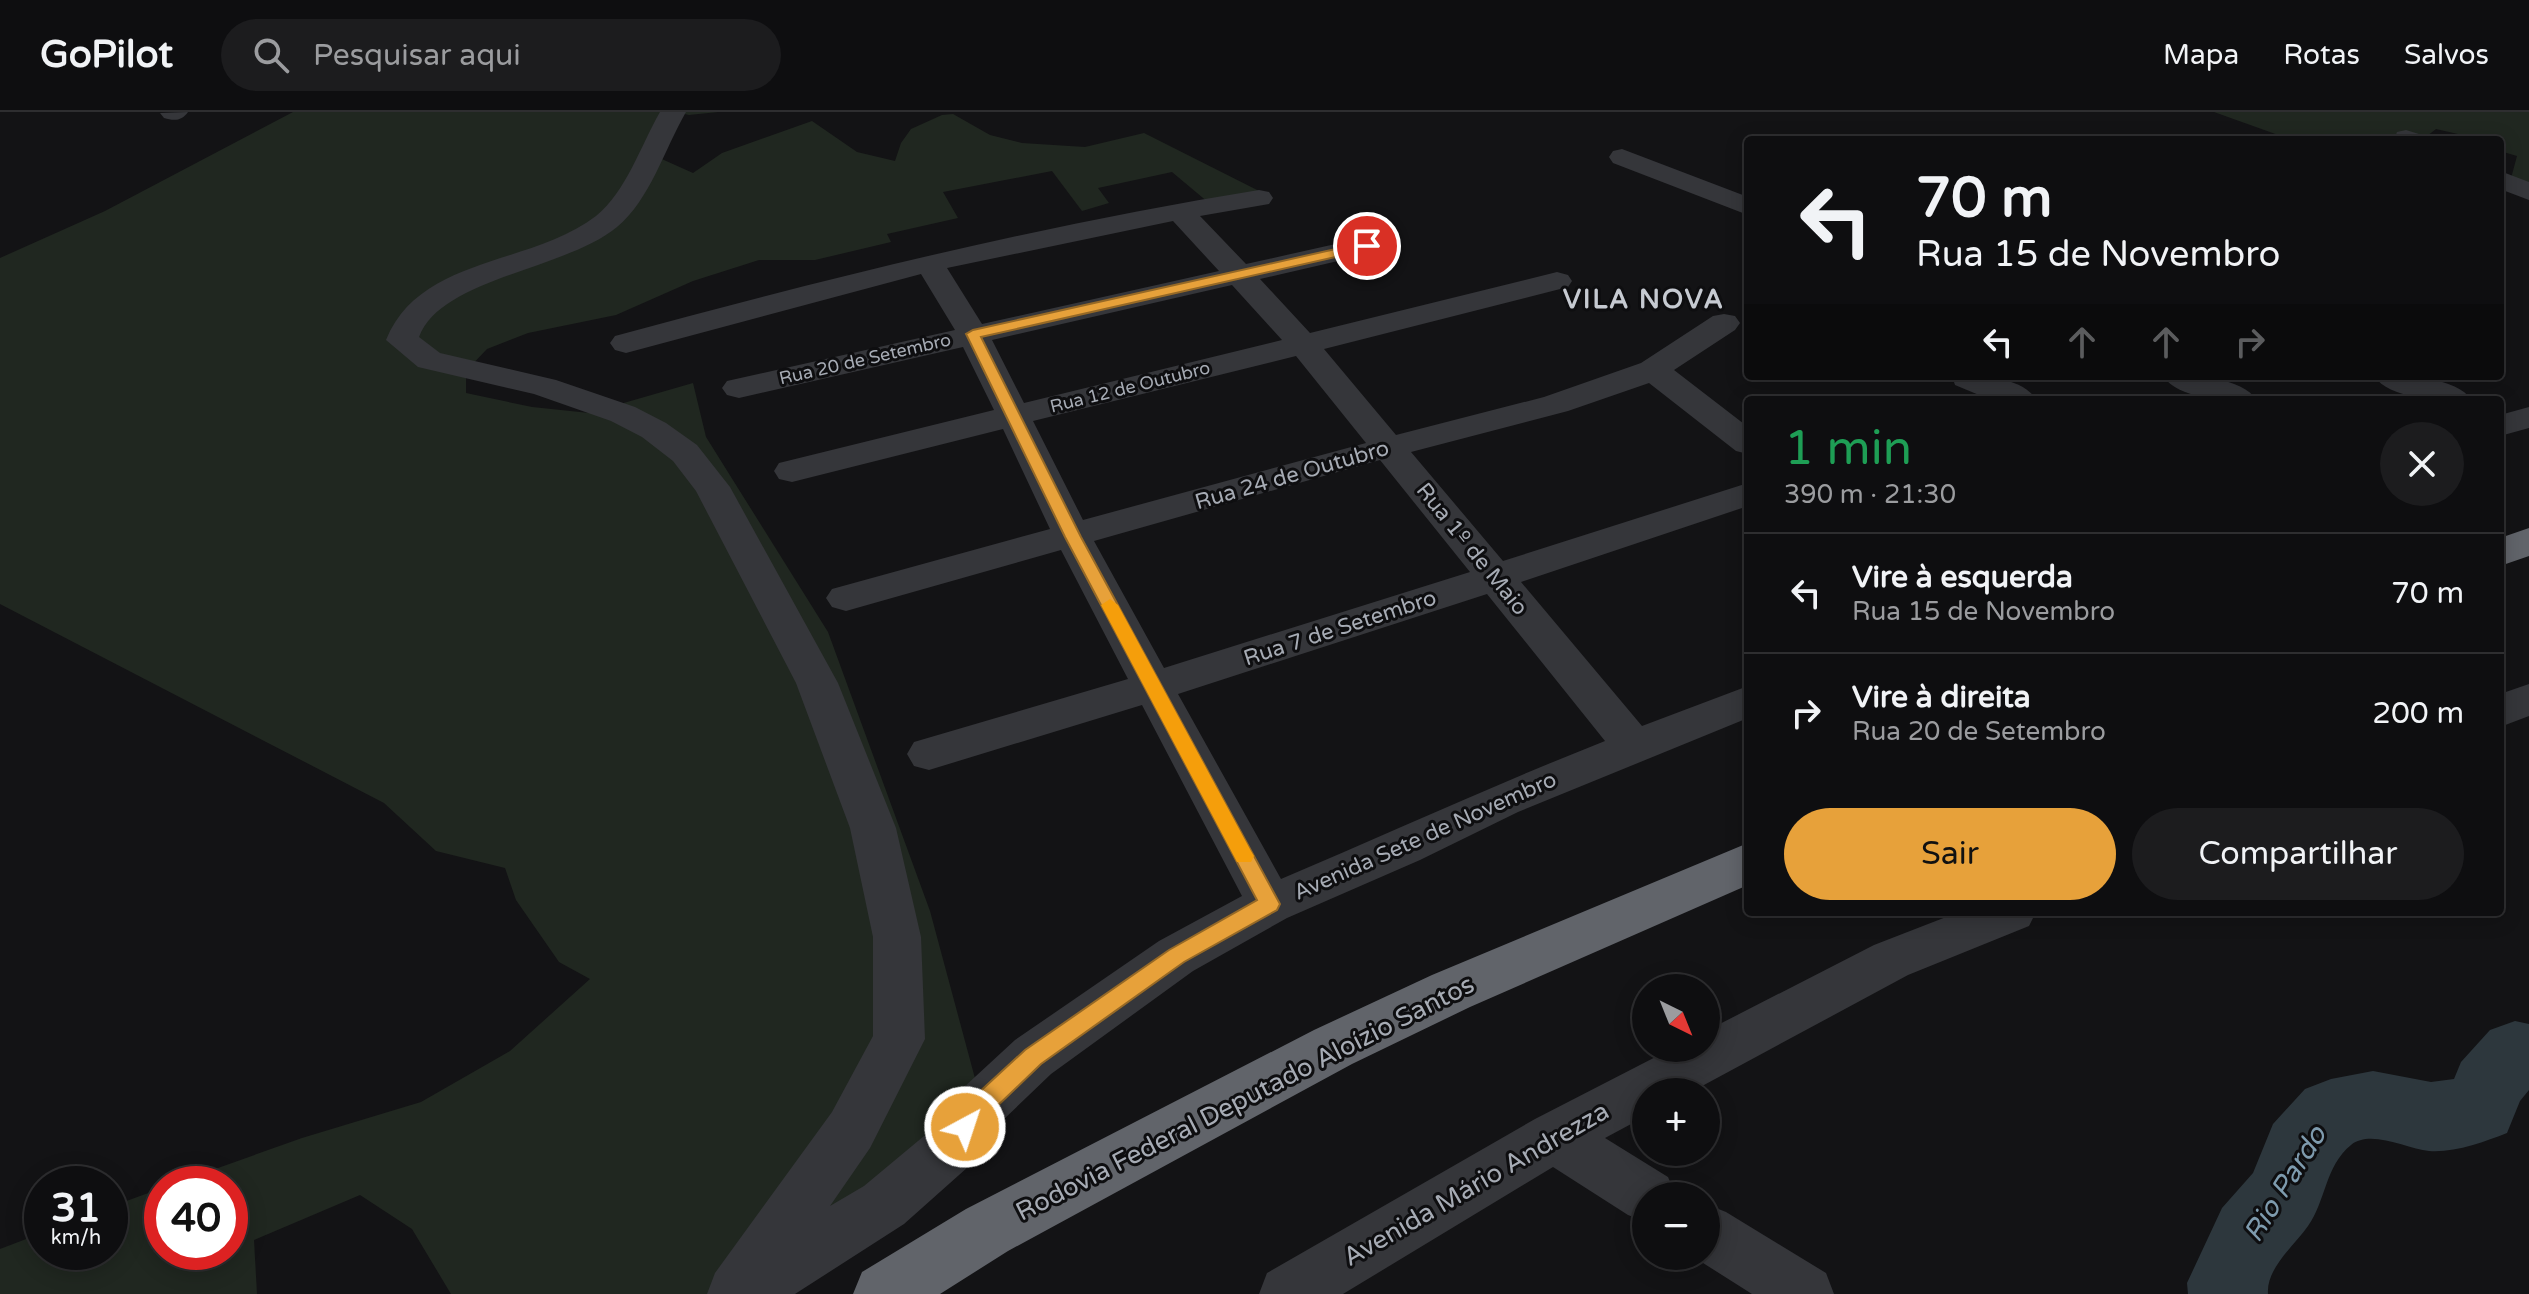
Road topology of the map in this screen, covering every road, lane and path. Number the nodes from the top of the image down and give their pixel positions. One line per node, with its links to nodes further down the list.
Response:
1 (673, 112): 47 (street)
2 (1622, 157): 6 (street)
3 (2504, 181): 4 (street)
4 (2529, 192)
5 (1259, 198): 7 (street)
6 (1744, 205)
7 (1179, 210): 9 (street); 10 (street, Rua 1º de Maio)
8 (1367, 246): 10 (street, Rua 20 de Setembro)
9 (929, 264): 13 (street); 14 (street)
10 (1240, 273): 13 (street, Rua 20 de Setembro); 15 (street, Rua 1º de Maio)
11 (1557, 281): 15 (street, Rua 12 de Outubro)
12 (1724, 323): 16 (street, Rua 24 de Outubro)
13 (973, 334): 20 (street, Rua 20 de Setembro); 24 (street)
14 (626, 343)
15 (1303, 344): 24 (street, Rua 12 de Outubro); 26 (street, Rua 1º de Maio)
16 (1653, 370): 25 (street); 26 (street, Rua 24 de Outubro)
17 (1972, 380): 21 (street)
18 (2189, 380): 22 (street)
19 (2401, 380): 23 (street)
20 (739, 388)
21 (2010, 396)
22 (2230, 396)
23 (2444, 396)
24 (1013, 417): 27 (street, Rua 12 de Outubro); 29 (street)
25 (1744, 441)
26 (1389, 447): 29 (street, Rua 24 de Outubro); 32 (street, Rua 1º de Maio)
27 (792, 471)
28 (1744, 495): 32 (street, Rua 7 de Setembro)
29 (1073, 537): 33 (street, Rua 24 de Outubro); 34 (street)
30 (2529, 541): 31 (highway)
31 (2504, 551)
32 (1495, 577): 34 (street, Rua 7 de Setembro); 38 (street, Rua 1º de Maio)
33 (846, 598)
34 (1154, 688): 39 (street, Rua 7 de Setembro); 41 (street)
35 (2529, 699): 37 (street)
36 (1744, 703): 38 (street, Avenida Sete de Novembro)
37 (2504, 709)
38 (1634, 746): 41 (street, Avenida Sete de Novembro)
39 (929, 754)
40 (1744, 865): 48 (highway, Rodovia Federal Deputado Aloízio Santos)
41 (1270, 904): 47 (street, Avenida Sete de Novembro)
42 (2002, 916): 43 (street, Avenida Mário Andrezza)
43 (1554, 1137): 44 (street); 46 (street, Avenida Mário Andrezza)
44 (1632, 1186)
45 (1720, 1241): 49 (street)
46 (1319, 1287)
47 (739, 1294)
48 (884, 1294)
49 (1805, 1294)

